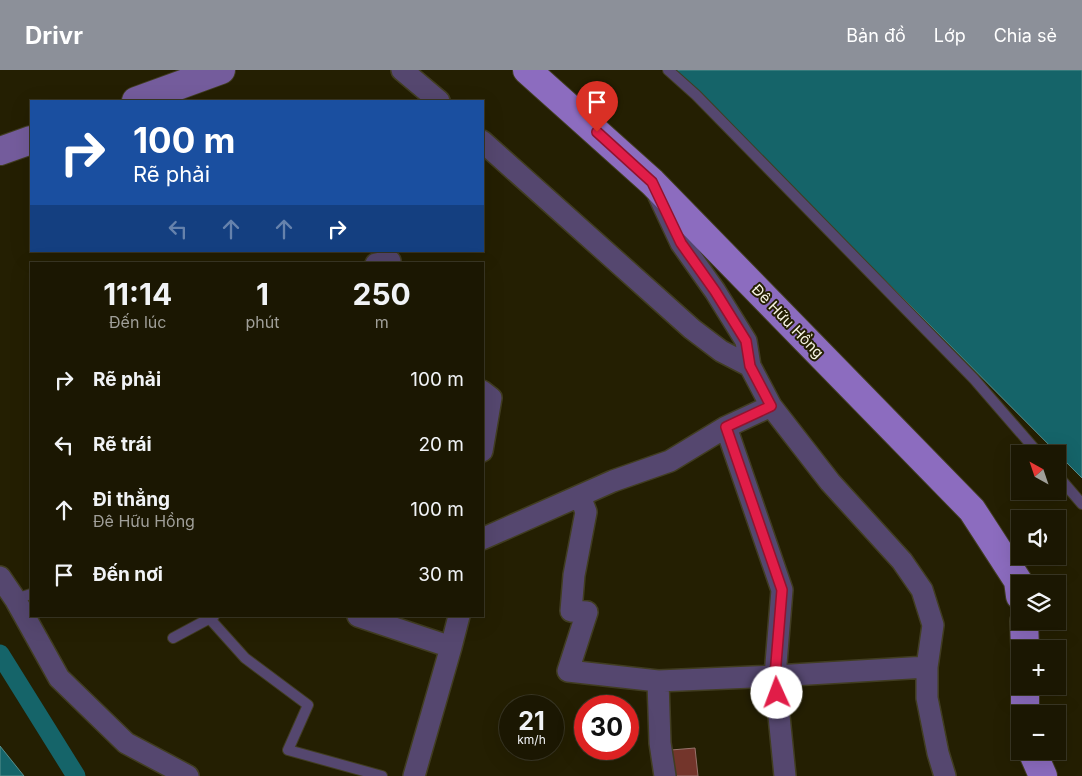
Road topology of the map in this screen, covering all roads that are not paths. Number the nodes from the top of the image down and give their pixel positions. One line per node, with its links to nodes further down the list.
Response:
1 (221, 70): 6 (street)
2 (402, 70): 5 (street)
3 (527, 70): 11 (main road, Đê Hữu Hồng)
4 (668, 70): 17 (lane)
5 (417, 92): 7 (street)
6 (139, 100)
7 (437, 100)
8 (30, 140): 10 (street)
9 (484, 143): 12 (street)
10 (0, 151)
11 (652, 182): 12 (street); 22 (main road, Đê Hữu Hồng)
12 (750, 366): 14 (street)
13 (484, 392): 16 (street)
14 (771, 406): 15 (street); 32 (street)
15 (726, 427): 19 (street); 33 (street)
16 (484, 439)
17 (1031, 445)
18 (1066, 485): 20 (lane)
19 (580, 496): 21 (street); 34 (street)
20 (1082, 504)
21 (484, 538)
22 (1014, 575)
23 (0, 576): 24 (street)
24 (23, 597): 25 (street)
25 (30, 613)
26 (32, 617): 36 (street)
27 (361, 617): 31 (street)
28 (459, 617): 31 (street)
29 (212, 618): 30 (lane); 37 (lane)
30 (172, 638)
31 (452, 647): 38 (street)
32 (927, 667): 33 (street); 41 (street)
33 (775, 676): 34 (street); 40 (street)
34 (658, 681): 39 (street)
35 (1036, 760): 42 (main road)
36 (188, 776)
37 (382, 776)
38 (414, 776)
39 (664, 776)
40 (785, 776)
41 (945, 776)
42 (1043, 776)

